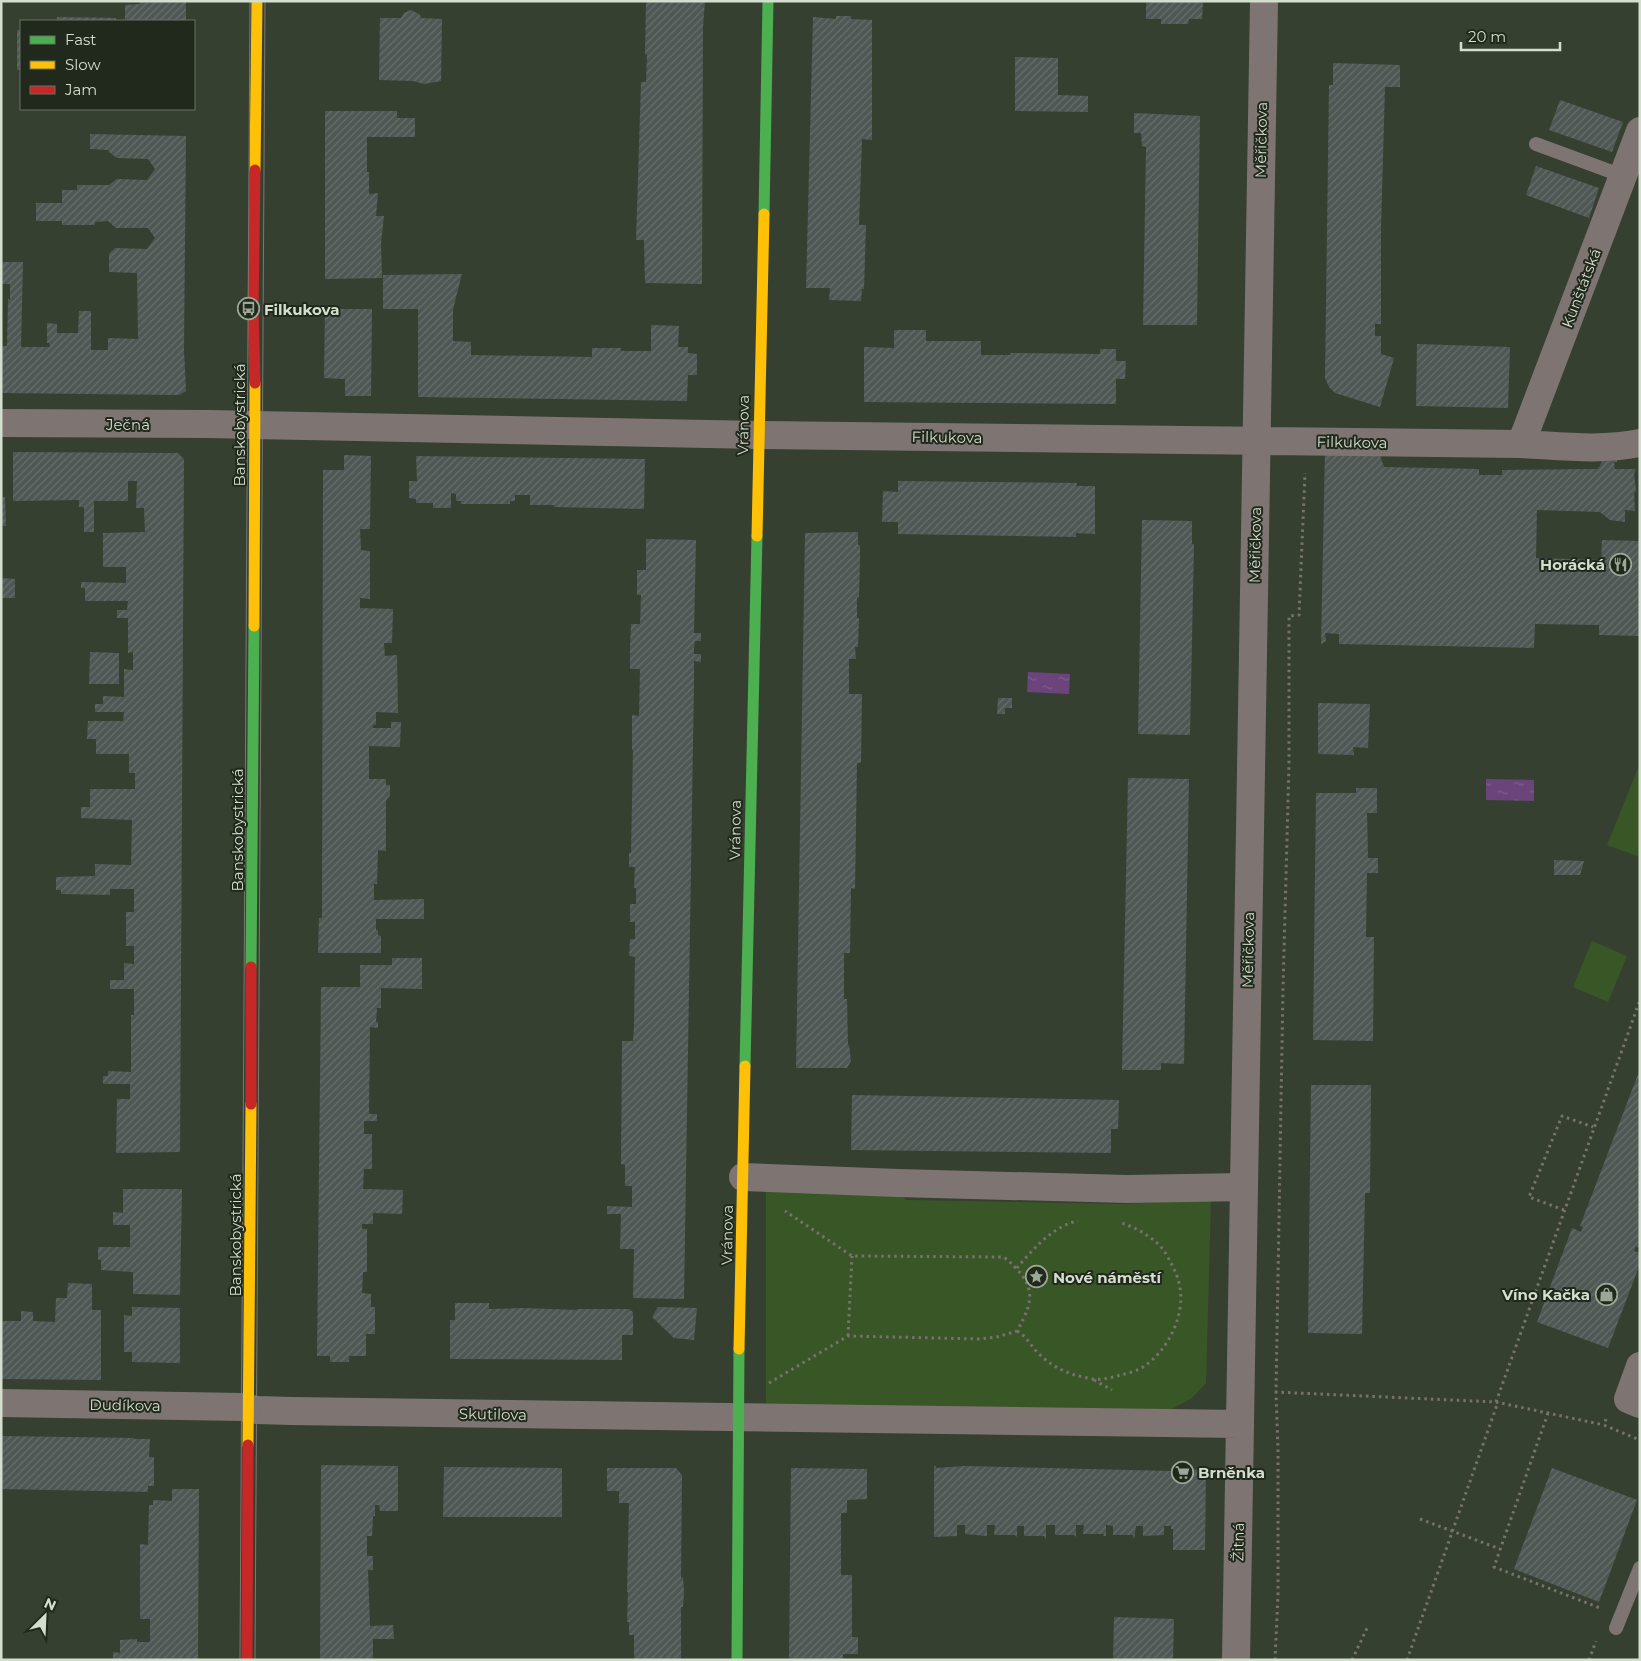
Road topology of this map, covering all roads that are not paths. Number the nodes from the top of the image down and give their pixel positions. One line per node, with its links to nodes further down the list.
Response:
1 (257, 1): 8 (street, Banskobystrická)
2 (768, 1): 9 (street, Vránova)
3 (1264, 1): 10 (street, Měřičkova)
4 (1640, 131): 6 (street, Kunštátská)
5 (1536, 144): 6 (lane)
6 (1623, 176): 12 (street, Kunštátská)
7 (1, 423): 8 (street, Ječná)
8 (254, 425): 9 (street, Filkukova); 18 (street, Banskobystrická)
9 (758, 435): 10 (street, Filkukova); 13 (street, Vránova)
10 (1256, 441): 12 (street, Filkukova); 14 (street, Měřičkova)
11 (1640, 443): 12 (street, Filkukova)
12 (1521, 444)
13 (743, 1177): 14 (street); 19 (street, Vránova)
14 (1244, 1187): 20 (street)
15 (1640, 1366): 16 (street)
16 (1634, 1401)
17 (1, 1403): 18 (street, Dudíkova)
18 (249, 1408): 19 (street, Skutilova); 23 (street, Banskobystrická)
19 (738, 1418): 20 (street); 24 (street, Vránova)
20 (1240, 1424): 25 (street, Žitná)
21 (1640, 1568): 22 (lane)
22 (1616, 1628)
23 (247, 1660)
24 (736, 1660)
25 (1236, 1660)

